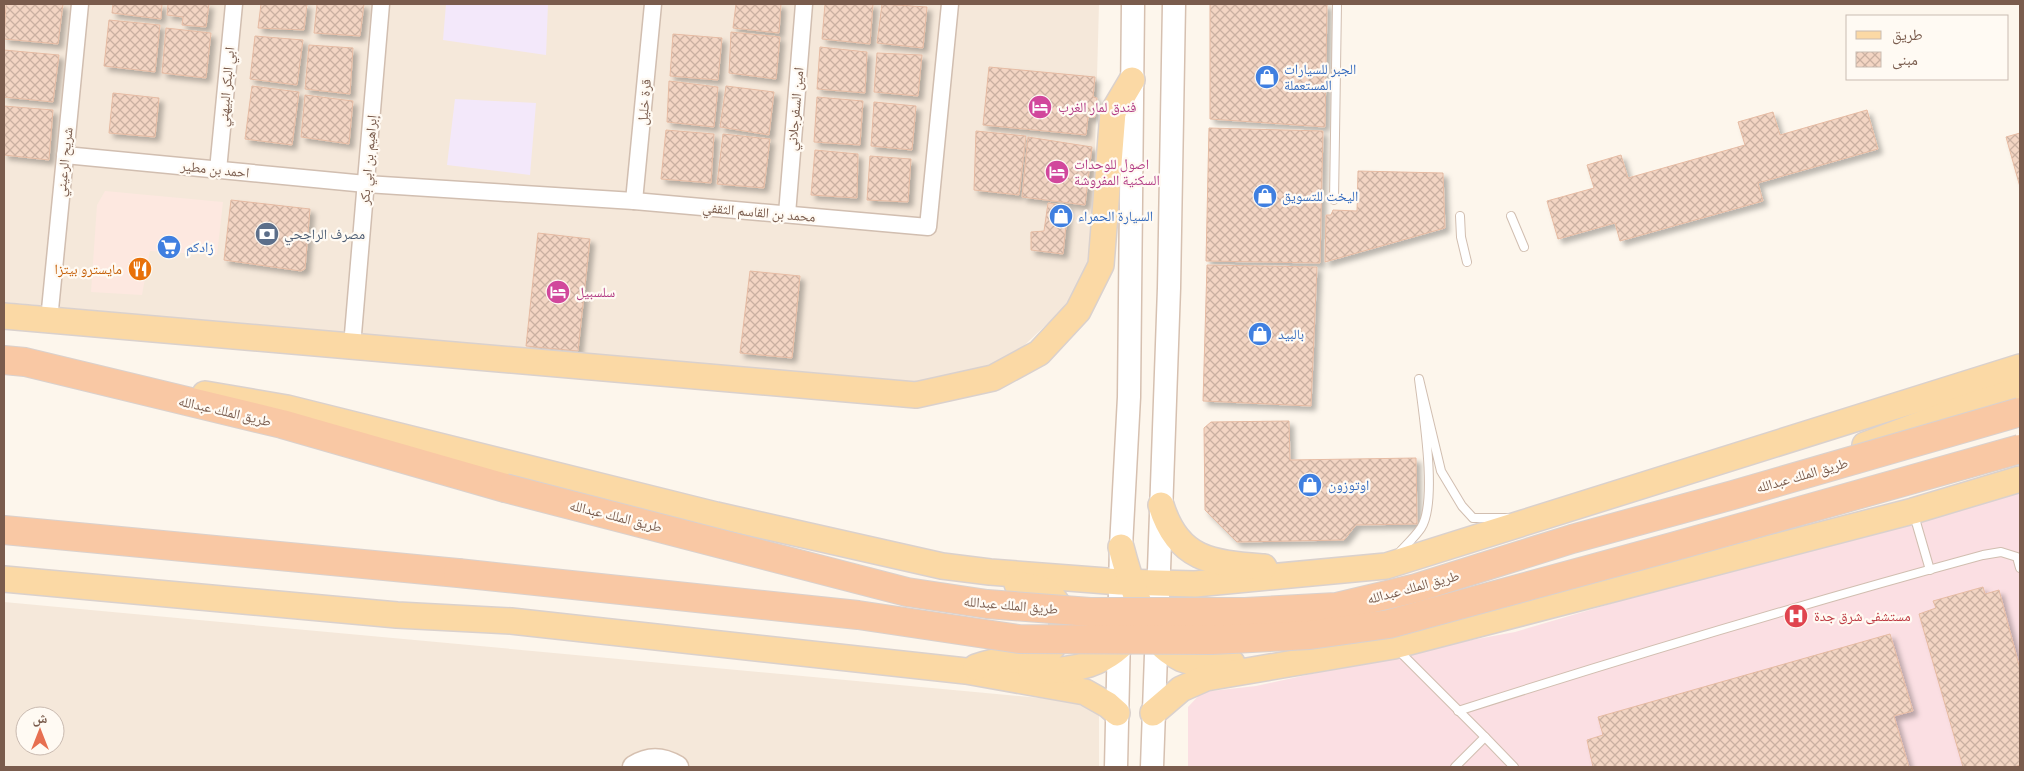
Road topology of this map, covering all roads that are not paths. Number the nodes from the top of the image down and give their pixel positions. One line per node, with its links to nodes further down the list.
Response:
1 (80, 4): 11 (street, شريح الرعيني)
2 (234, 4): 12 (street, ابي البكر البيهني)
3 (381, 4): 13 (street, إبراهيم بن ابي بكر)
4 (653, 4): 14 (street, قرة خليل)
5 (804, 4): 16 (street, امين السفرجلاني)
6 (950, 4): 16 (street, محمد بن القاسم الثقفي)
7 (1133, 4): 10 (main road)
8 (1174, 4): 31 (main road)
9 (1337, 4): 15 (lane)
10 (1132, 80): 23 (main road); 35 (main road)
11 (65, 155): 12 (street, احمد بن مطير); 22 (street, شريح الرعيني)
12 (218, 170): 13 (street, احمد بن مطير)
13 (366, 184): 14 (street, محمد بن القاسم الثقفي); 23 (street, إبراهيم بن ابي بكر)
14 (634, 200): 16 (street, محمد بن القاسم الثقفي)
15 (1334, 200)
16 (787, 214)
17 (1460, 216): 20 (lane)
18 (1511, 216): 19 (lane)
19 (1524, 247)
20 (1467, 262)
21 (4, 316): 22 (main road)
22 (49, 320): 23 (main road)
23 (352, 346)
24 (14, 361): 30 (highway, طريق الملك عبدالله, bridge); 39 (main road)
25 (2020, 367): 33 (main road)
26 (2020, 390): 30 (main road)
27 (2020, 412): 30 (highway, طريق الملك عبدالله, bridge)
28 (2020, 449): 34 (highway, bridge)
29 (2020, 479): 32 (main road)
30 (1733, 495)
31 (1161, 506): 40 (main road); 43 (main road)
32 (1913, 510): 38 (lane); 46 (main road)
33 (1537, 518): 36 (main road); 36 (lane)
34 (4, 530)
35 (1121, 547): 42 (main road)
36 (1386, 566): 40 (main road)
37 (2020, 568): 38 (lane)
38 (1930, 570): 50 (lane)
39 (990, 572): 42 (main road); 49 (main road)
40 (1329, 572): 43 (main road); 48 (main road)
41 (4, 578): 49 (main road)
42 (1126, 582): 43 (main road); 44 (main road); 47 (main road)
43 (1157, 582): 44 (main road); 45 (main road)
44 (1144, 612): 45 (main road); 47 (main road)
45 (1155, 635): 48 (main road); 52 (main road)
46 (1394, 646): 48 (main road); 50 (lane)
47 (1119, 648): 49 (main road); 51 (main road)
48 (1306, 661): 52 (main road)
49 (966, 671): 51 (main road)
50 (1458, 711): 53 (lane)
51 (1117, 713): 56 (main road)
52 (1153, 713): 57 (main road)
53 (1485, 737): 58 (lane); 59 (lane)
54 (634, 767): 55 (main road)
55 (677, 767)
56 (1116, 767)
57 (1152, 767)
58 (1455, 767)
59 (1514, 767)

